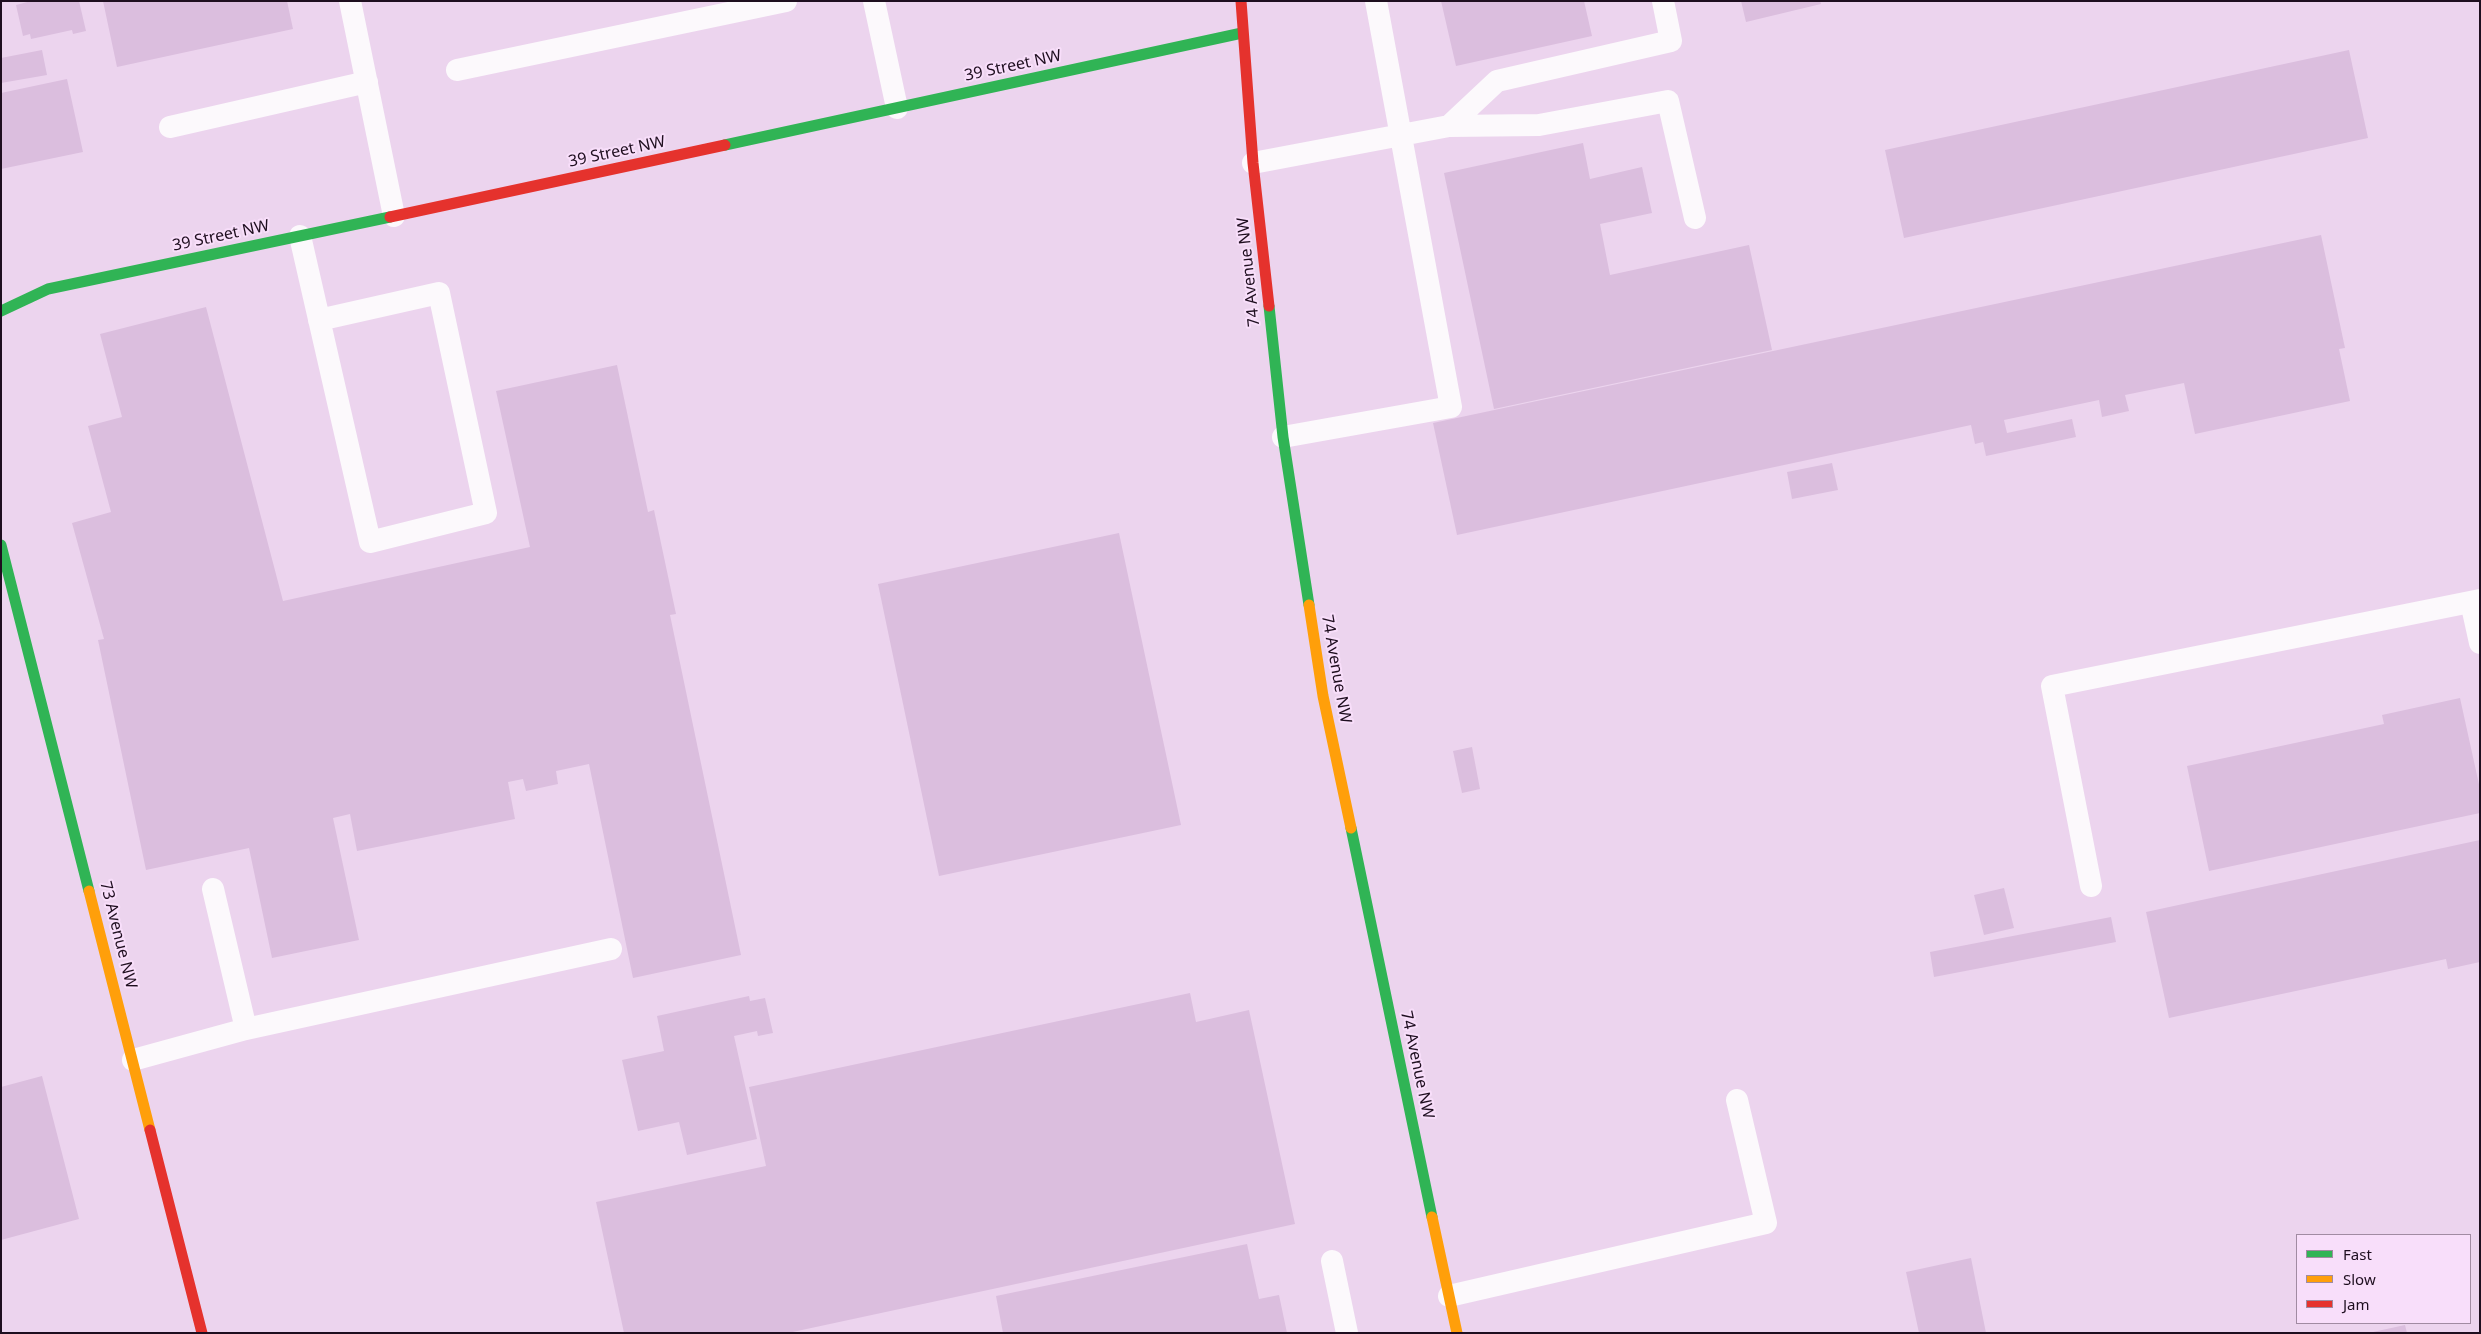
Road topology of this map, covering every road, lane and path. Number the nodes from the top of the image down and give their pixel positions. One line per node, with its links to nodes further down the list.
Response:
1 (350, 1): 9 (lane)
2 (786, 1): 8 (lane)
3 (874, 1): 10 (lane)
4 (1240, 1): 7 (street, 74 Avenue NW)
5 (1376, 1): 13 (lane)
6 (1663, 1): 11 (lane)
7 (1242, 33): 10 (street, 39 Street NW); 14 (street, 74 Avenue NW)
8 (457, 70)
9 (367, 82): 12 (lane); 15 (lane)
10 (897, 108): 15 (street, 39 Street NW)
11 (1449, 126): 13 (lane); 16 (lane)
12 (170, 127)
13 (1402, 135): 14 (lane); 20 (lane)
14 (1253, 163): 20 (street, 74 Avenue NW)
15 (394, 216): 17 (street, 39 Street NW)
16 (1694, 218)
17 (300, 236): 18 (street, 39 Street NW); 19 (lane)
18 (1, 312)
19 (319, 320): 19 (lane)
20 (1283, 437): 31 (street, 74 Avenue NW)
21 (1, 545): 28 (street, 73 Avenue NW)
22 (2475, 601): 23 (lane); 24 (lane)
23 (2480, 643)
24 (2091, 886)
25 (213, 889): 27 (lane)
26 (611, 949): 27 (lane)
27 (246, 1029): 28 (lane)
28 (133, 1060): 32 (street, 73 Avenue NW)
29 (1737, 1100): 31 (lane)
30 (1332, 1261): 33 (lane)
31 (1449, 1296): 34 (street, 74 Avenue NW)
32 (202, 1333)
33 (1347, 1333)
34 (1457, 1333)

